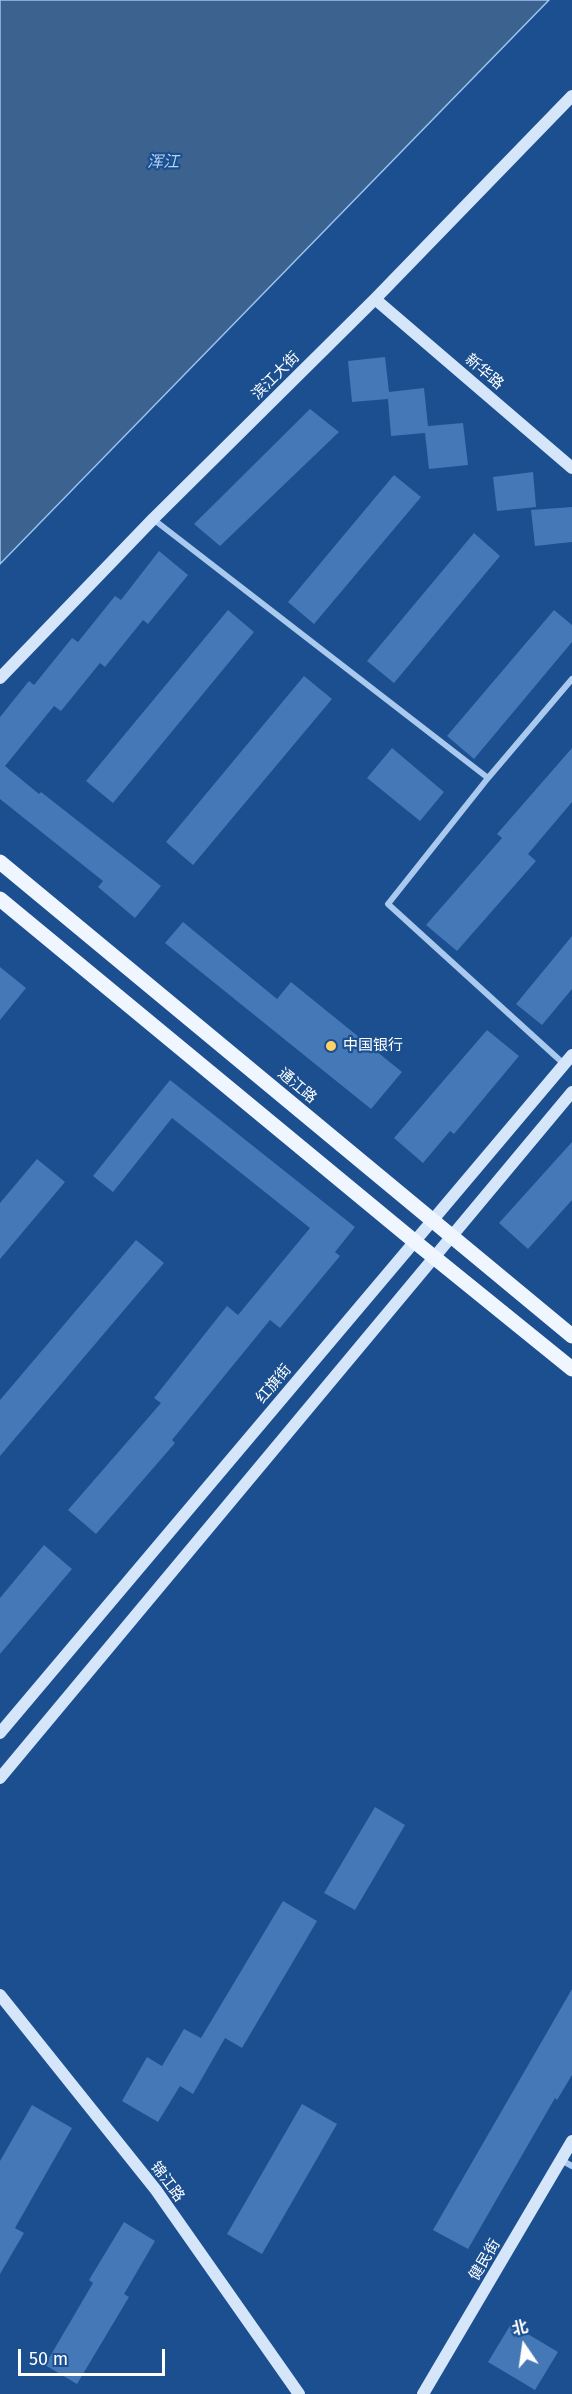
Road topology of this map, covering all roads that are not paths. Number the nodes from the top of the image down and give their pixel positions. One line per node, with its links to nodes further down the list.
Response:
1 (572, 96): 2 (main road, 滨江大街)
2 (375, 299): 3 (main road, 新华路); 4 (main road, 滨江大街)
3 (572, 468)
4 (153, 519): 5 (main road, 滨江大街); 7 (street)
5 (0, 678)
6 (572, 679): 7 (street)
7 (488, 778): 10 (street)
8 (0, 862): 12 (main road, 通江路)
9 (0, 899): 14 (main road)
10 (568, 1060): 12 (main road, 红旗街)
11 (572, 1092): 13 (main road)
12 (433, 1222): 13 (main road, 通江路); 14 (main road, 红旗街)
13 (450, 1238): 15 (main road); 16 (main road, 通江路)
14 (414, 1241): 15 (main road); 18 (main road, 红旗街)
15 (434, 1257): 17 (main road); 19 (main road)
16 (572, 1336)
17 (572, 1369)
18 (0, 1733)
19 (0, 1778)
20 (0, 1995): 23 (main road, 锦江路)
21 (572, 2141): 22 (main road, 健民街)
22 (567, 2163): 24 (main road, 健民街)
23 (299, 2394)
24 (423, 2394)

